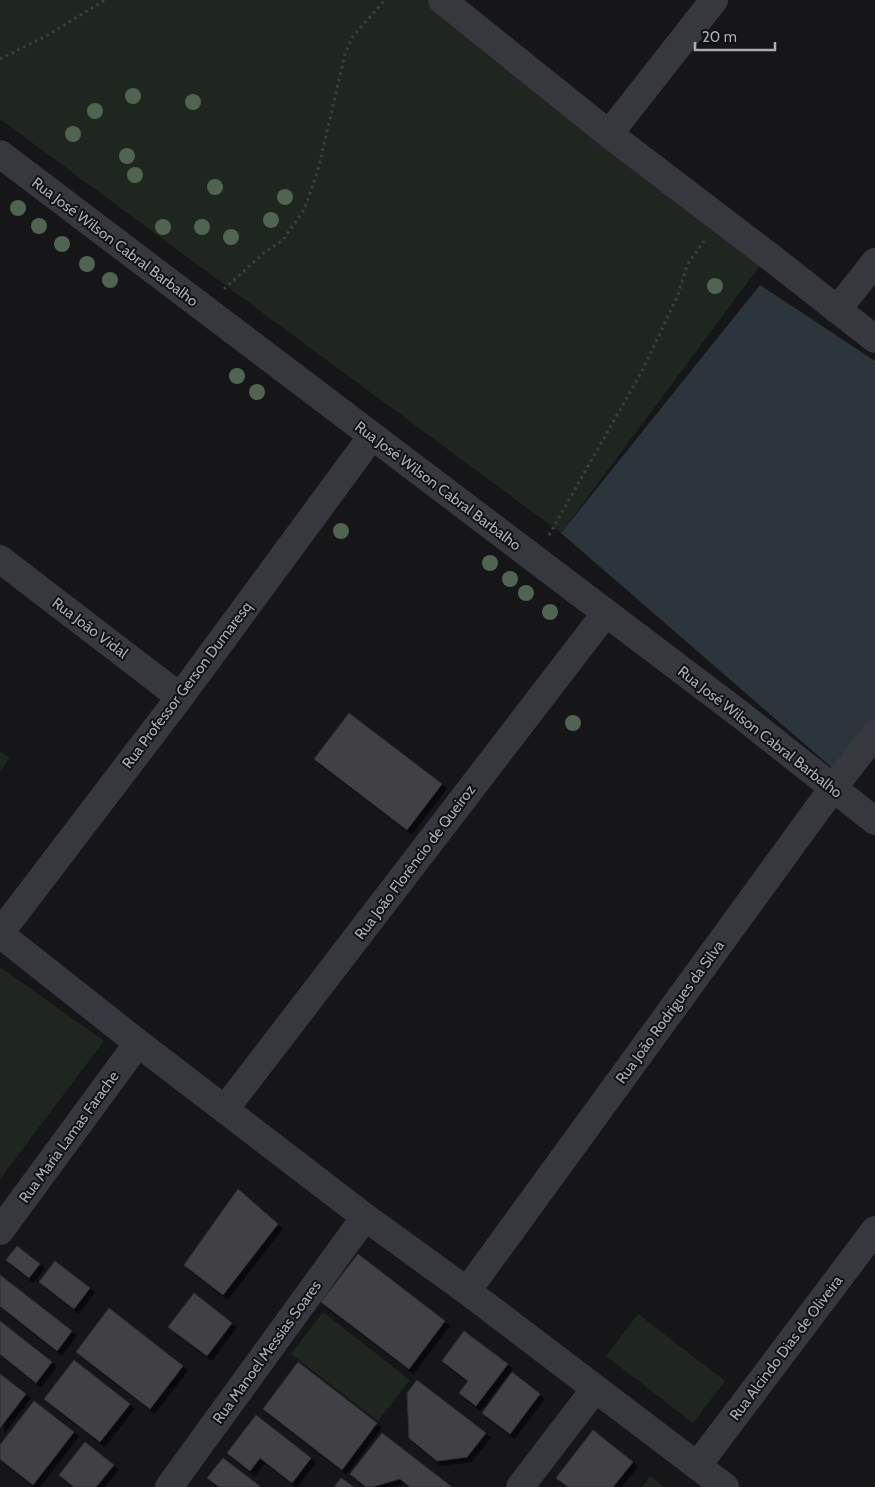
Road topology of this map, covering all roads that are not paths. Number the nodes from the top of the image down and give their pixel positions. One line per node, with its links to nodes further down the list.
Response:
1 (442, 0): 3 (street)
2 (714, 0): 3 (street)
3 (609, 134): 6 (street)
4 (0, 154): 8 (street, Rua José Wilson Cabral Barbalho)
5 (875, 262): 6 (street)
6 (837, 310): 7 (street)
7 (875, 339)
8 (372, 436): 10 (street, Rua José Wilson Cabral Barbalho); 11 (street, Rua Professor Gerson Dumaresq)
9 (0, 559): 11 (street, Rua João Vidal)
10 (605, 614): 13 (street, Rua José Wilson Cabral Barbalho); 17 (street, Rua João Florêncio de Queiroz)
11 (180, 697): 15 (street, Rua Professor Gerson Dumaresq)
12 (875, 734): 13 (street, Rua João Rodrigues da Silva)
13 (832, 788): 14 (street, Rua José Wilson Cabral Barbalho); 21 (street, Rua João Rodrigues da Silva)
14 (875, 820)
15 (0, 934): 16 (street)
16 (138, 1043): 17 (street); 19 (street, Rua Maria Lamas Farache)
17 (225, 1109): 18 (street)
18 (365, 1217): 21 (street); 24 (street, Rua Manoel Messias Soares)
19 (0, 1230)
20 (875, 1230): 23 (street, Rua Alcindo Dias de Oliveira)
21 (467, 1291): 22 (street)
22 (595, 1388): 23 (street); 25 (street)
23 (697, 1466): 26 (street)
24 (169, 1487)
25 (520, 1487)
26 (725, 1487)

